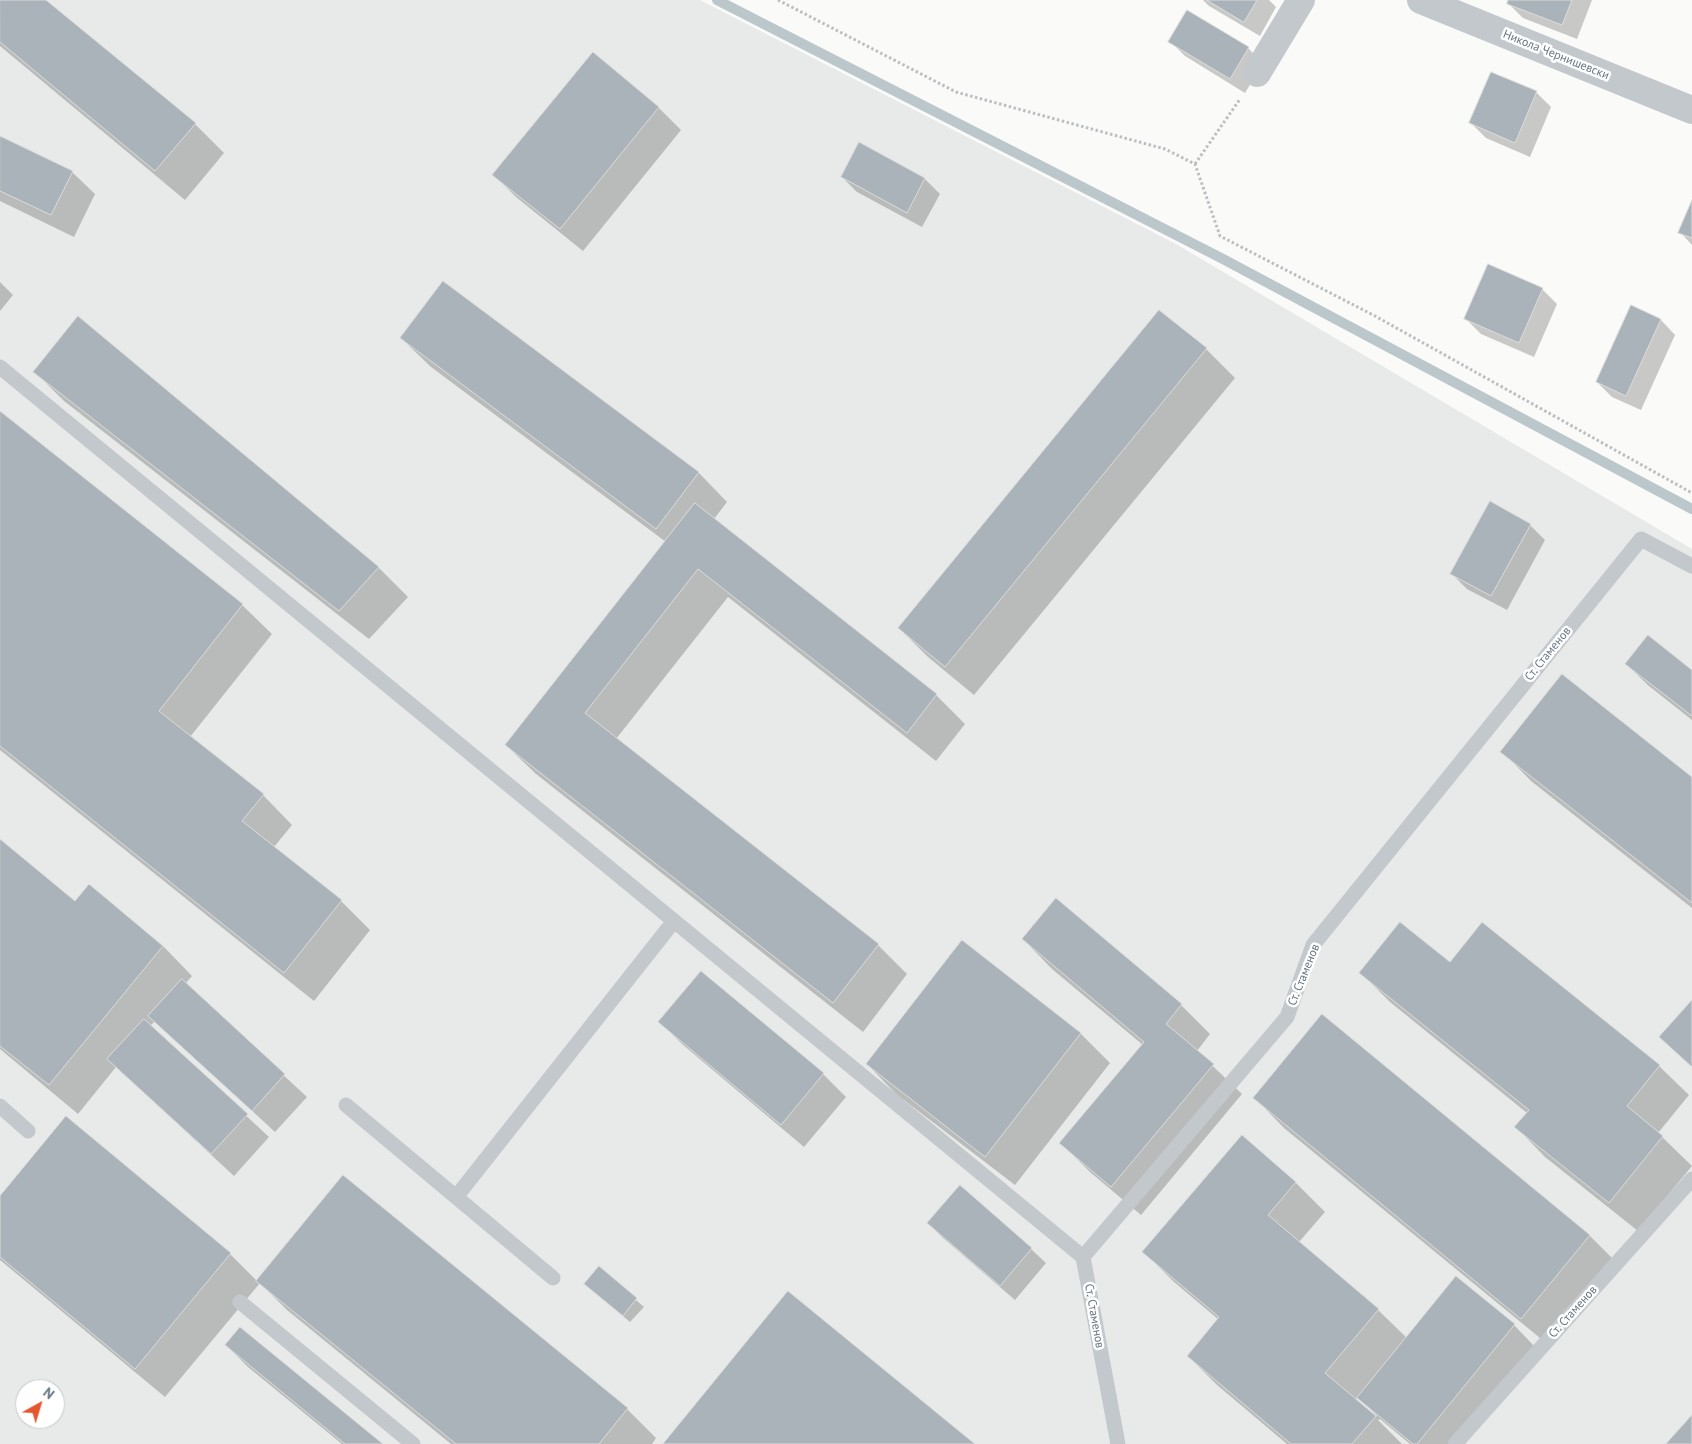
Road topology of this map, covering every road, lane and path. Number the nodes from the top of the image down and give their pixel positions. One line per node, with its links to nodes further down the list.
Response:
1 (778, 0): 6 (path)
2 (1301, 0): 4 (street)
3 (1421, 0): 5 (street, Никола Чернишевски)
4 (1257, 73): 6 (path)
5 (1692, 110)
6 (1195, 164): 8 (path)
7 (0, 367): 10 (lane)
8 (1692, 493)
9 (1692, 566): 16 (lane, Ст. Стаменов)
10 (674, 921): 15 (lane); 16 (lane)
11 (0, 1106): 13 (lane)
12 (346, 1106): 15 (lane)
13 (28, 1130)
14 (1692, 1179): 21 (lane, Ст. Стаменов)
15 (456, 1197): 17 (lane)
16 (1083, 1257): 20 (lane, Ст. Стаменов)
17 (553, 1278)
18 (240, 1302): 19 (lane)
19 (413, 1444)
20 (1118, 1444)
21 (1455, 1444)

